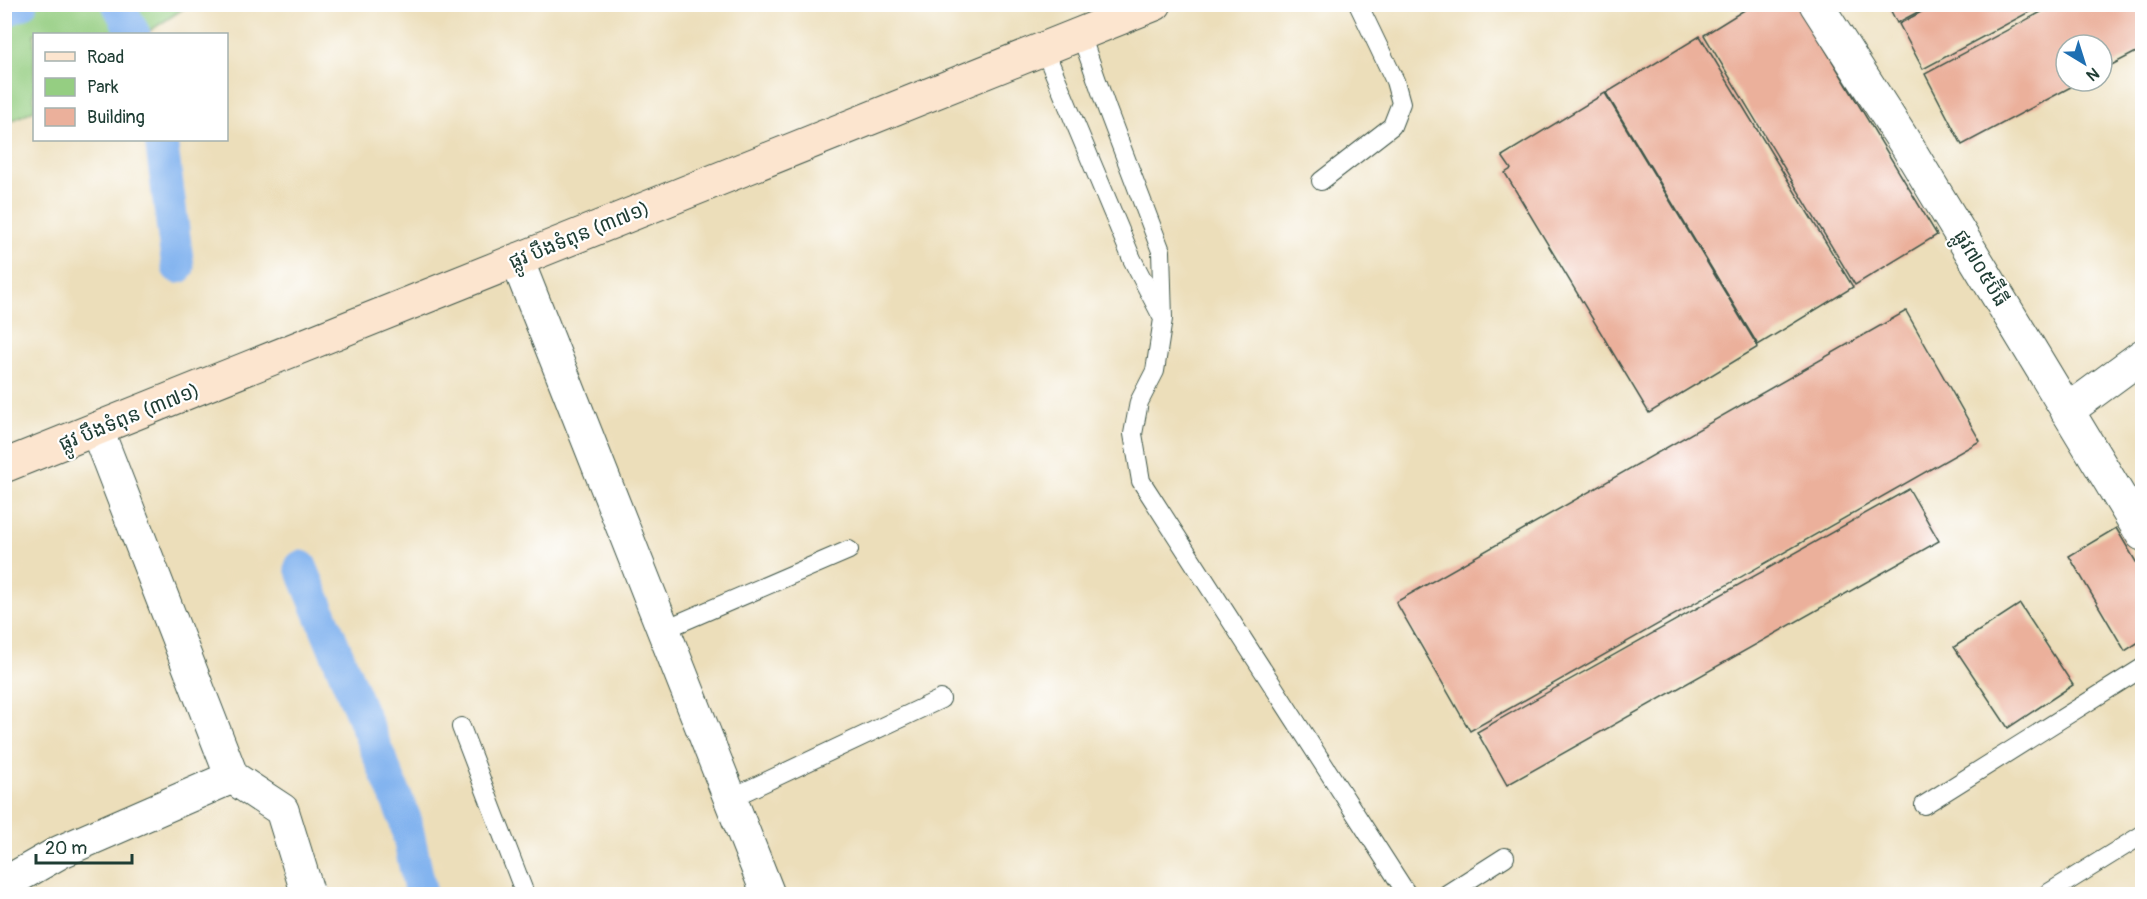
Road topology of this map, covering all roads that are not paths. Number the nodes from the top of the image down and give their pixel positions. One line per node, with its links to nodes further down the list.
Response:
1 (1155, 4): 4 (main road, ផ្លូវ បឹងទំពុន (៣៧១))
2 (1358, 4): 6 (lane)
3 (1816, 4): 10 (street, ផ្លូវ៧០៥ប៊ីធី)
4 (1081, 35): 5 (main road, ផ្លូវ បឹងទំពុន (៣៧១)); 8 (lane)
5 (1044, 49): 7 (main road, ផ្លូវ បឹងទំពុន (៣៧១)); 8 (lane)
6 (1321, 181)
7 (517, 260): 11 (main road, ផ្លូវ បឹងទំពុន (៣៧១)); 15 (street)
8 (1163, 319): 28 (lane)
9 (2142, 356): 10 (street)
10 (2067, 411): 13 (street, ផ្លូវ៧០៥ប៊ីធី)
11 (97, 430): 12 (main road, ផ្លូវ បឹងទំពុន (៣៧១)); 19 (street)
12 (4, 466)
13 (2142, 532)
14 (849, 550): 15 (lane)
15 (663, 630): 20 (street)
16 (2142, 668): 21 (lane)
17 (941, 699): 20 (lane)
18 (461, 727): 26 (lane)
19 (232, 777): 24 (street); 25 (street)
20 (729, 799): 27 (street)
21 (1924, 805)
22 (2142, 837): 30 (lane)
23 (1505, 857): 29 (lane)
24 (4, 884)
25 (308, 894)
26 (525, 894)
27 (768, 894)
28 (1407, 894)
29 (1447, 894)
30 (2047, 894)

